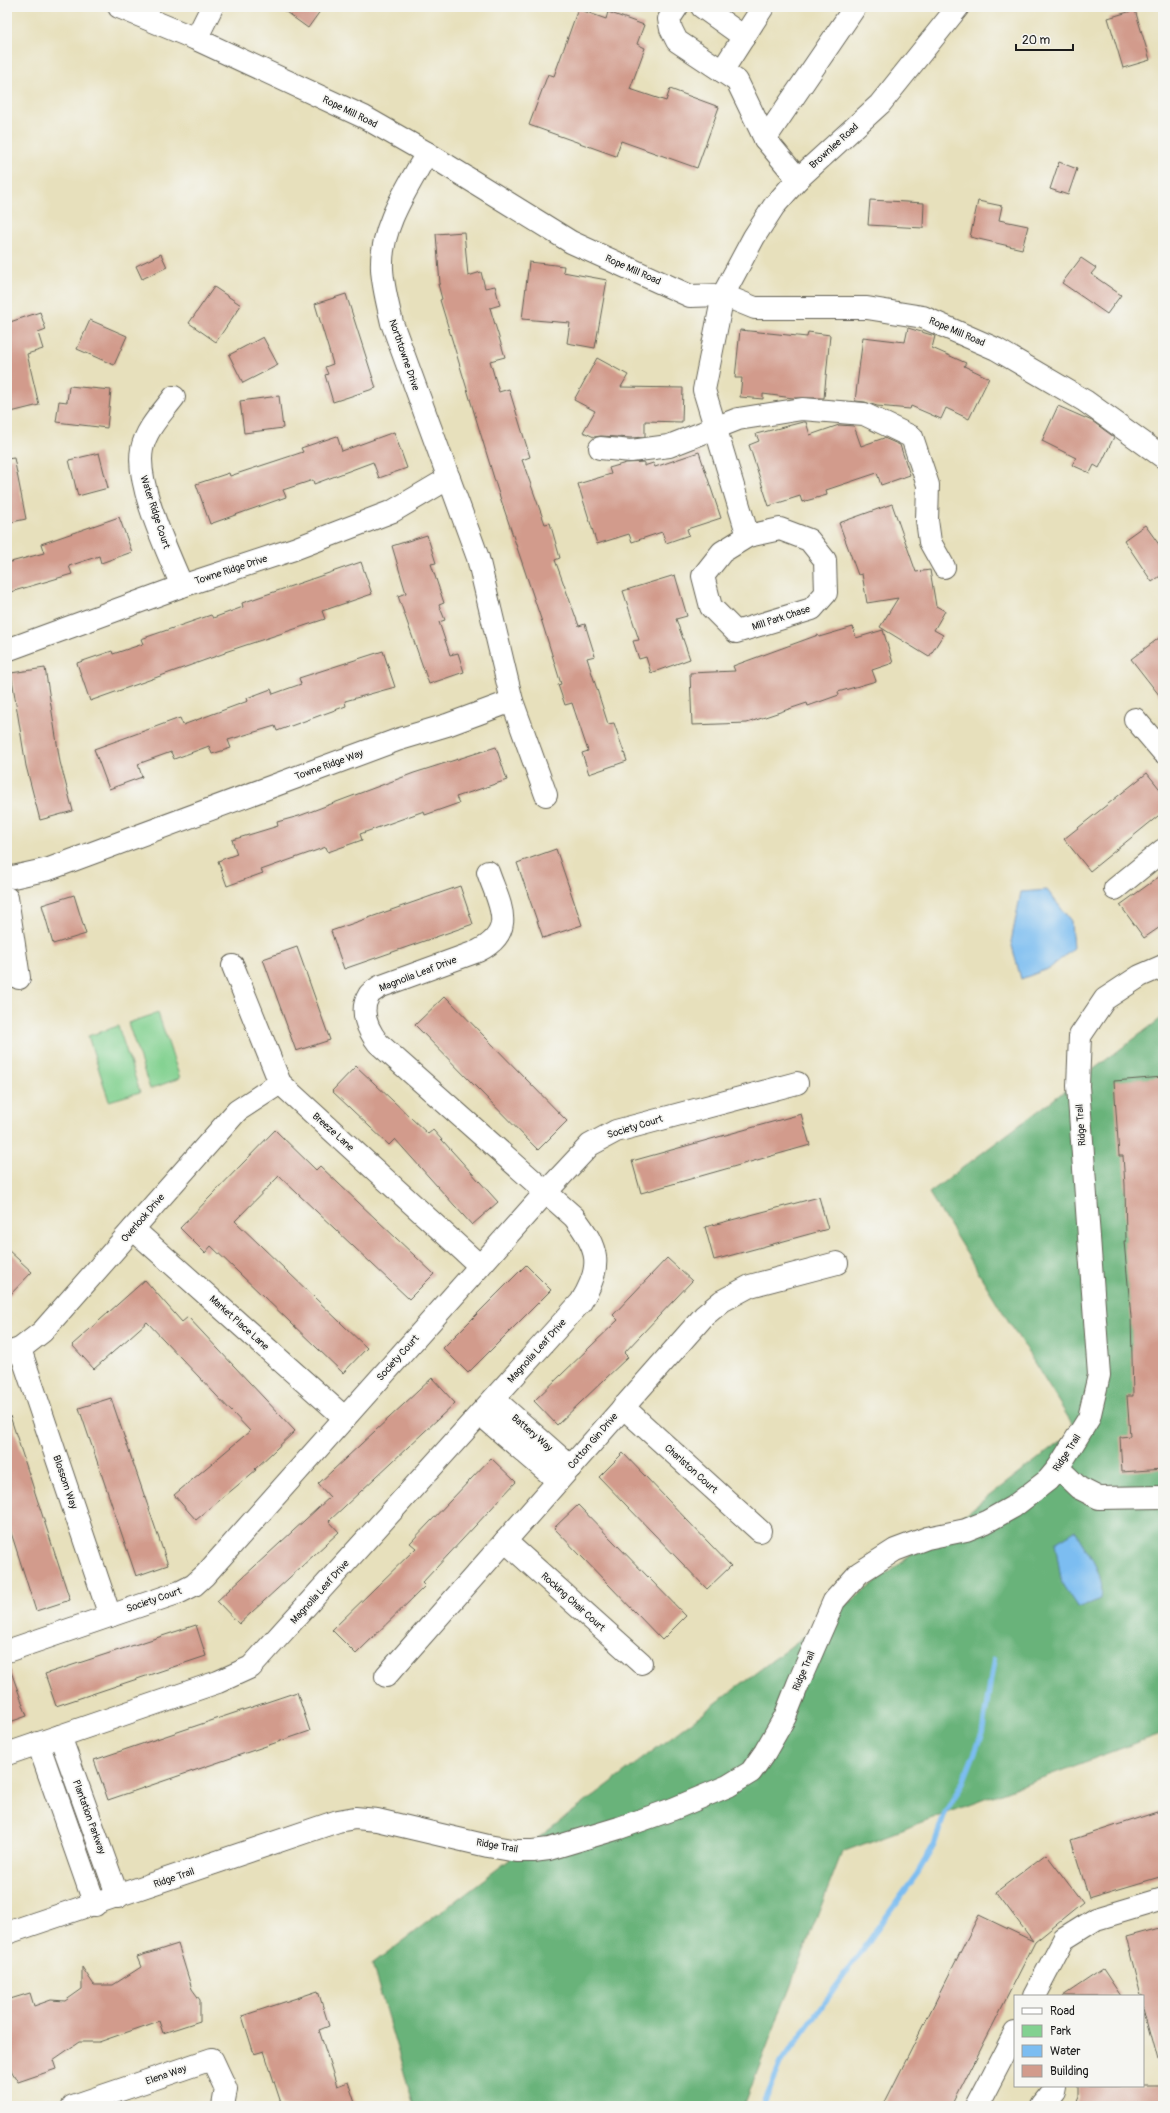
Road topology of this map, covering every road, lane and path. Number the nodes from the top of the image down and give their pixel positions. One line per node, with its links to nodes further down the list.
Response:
1 (119, 7): 9 (street, Rope Mill Road)
2 (212, 7): 9 (street)
3 (677, 7): 10 (street)
4 (702, 7): 8 (street)
5 (764, 7): 8 (street)
6 (855, 7): 11 (street)
7 (958, 7): 13 (street, Brownlee Road)
8 (744, 37): 10 (street)
9 (196, 39): 12 (street, Rope Mill Road)
10 (722, 71): 11 (street)
11 (765, 139): 13 (street)
12 (427, 153): 14 (street, Rope Mill Road); 19 (street, Northtowne Drive)
13 (798, 179): 14 (street, Brownlee Road)
14 (723, 295): 16 (street); 18 (street, Rope Mill Road)
15 (174, 397): 22 (street, Water Ridge Court)
16 (715, 428): 17 (street); 20 (street); 21 (street)
17 (600, 448)
18 (1163, 457)
19 (448, 478): 22 (street, Towne Ridge Drive); 24 (street, Northtowne Drive)
20 (748, 536): 20 (street, Mill Park Chase)
21 (944, 568)
22 (182, 586): 23 (street, Towne Ridge Drive)
23 (7, 650)
24 (512, 702): 27 (street); 30 (street, Towne Ridge Way)
25 (1136, 719): 26 (street)
26 (1163, 752)
27 (546, 795)
28 (1163, 850): 31 (street)
29 (488, 872): 38 (street, Magnolia Leaf Drive)
30 (7, 876)
31 (1115, 889)
32 (7, 898): 35 (street)
33 (233, 966): 36 (street, Breeze Lane)
34 (1163, 966): 46 (street, Ridge Trail)
35 (18, 978)
36 (280, 1083): 39 (street, Overlook Drive); 41 (street, Breeze Lane)
37 (796, 1083): 38 (street, Society Court)
38 (546, 1192): 41 (street, Society Court); 43 (street, Magnolia Leaf Drive)
39 (133, 1229): 42 (street, Overlook Drive); 45 (street, Market Place Lane)
40 (837, 1263): 44 (street, Cotton Gin Drive)
41 (480, 1266): 45 (street, Society Court)
42 (14, 1351): 51 (street, Blossom Way)
43 (487, 1407): 47 (street, Battery Way); 55 (street, Magnolia Leaf Drive)
44 (623, 1408): 47 (street, Cotton Gin Drive); 49 (street, Charlston Court)
45 (345, 1418): 51 (street, Society Court)
46 (1058, 1468): 48 (street); 58 (street, Ridge Trail)
47 (564, 1474): 50 (street, Cotton Gin Drive)
48 (1163, 1497)
49 (760, 1531)
50 (505, 1541): 53 (street, Rocking Chair Court); 54 (street, Cotton Gin Drive)
51 (110, 1616): 52 (street, Society Court)
52 (7, 1651)
53 (641, 1663)
54 (386, 1676)
55 (60, 1736): 56 (street, Magnolia Leaf Drive); 58 (street, Plantation Parkway)
56 (38, 1743): 57 (street, Magnolia Leaf Drive); 60 (street)
57 (7, 1754)
58 (118, 1897): 60 (street, Ridge Trail)
59 (1163, 1899): 62 (street)
60 (95, 1905): 61 (street, Ridge Trail)
61 (7, 1933)
62 (1035, 1995)
63 (1014, 2035): 67 (street)
64 (1054, 2087): 68 (street)
65 (73, 2106): 66 (street, Elena Way)
66 (223, 2106)
67 (977, 2106)
68 (1041, 2106)

